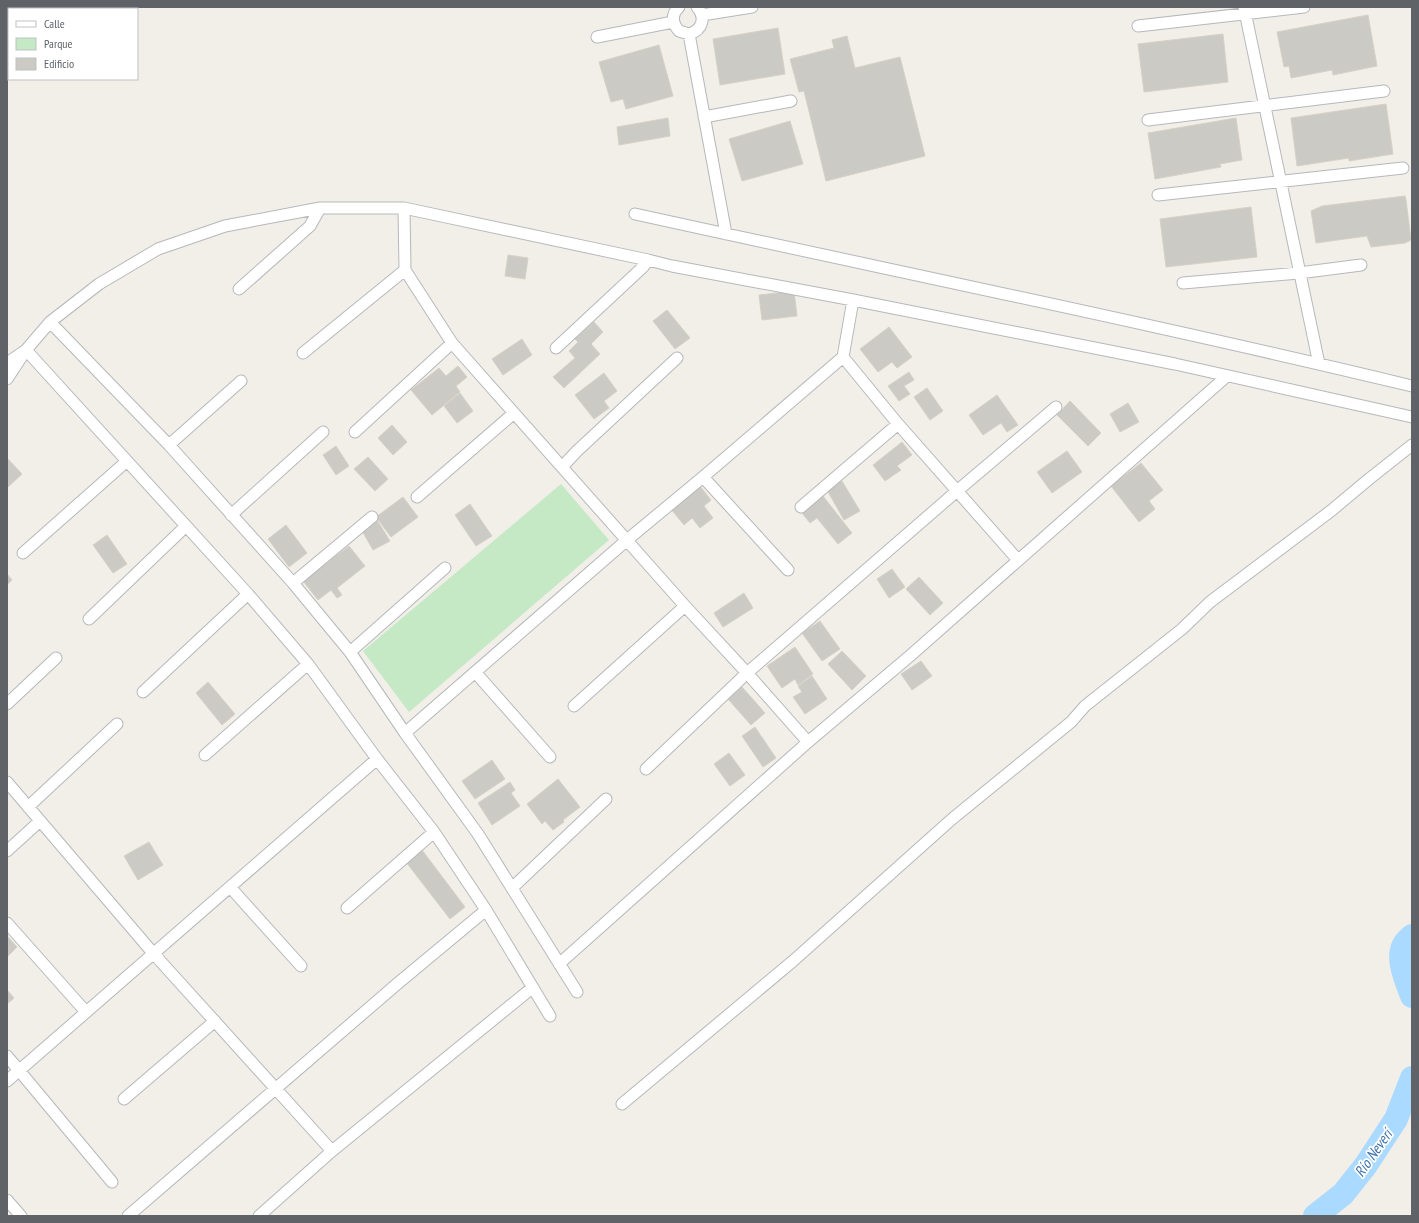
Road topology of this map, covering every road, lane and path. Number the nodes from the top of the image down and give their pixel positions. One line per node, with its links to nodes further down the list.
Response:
1 (679, 7): 6 (street)
2 (752, 7): 5 (street)
3 (1304, 7): 4 (street)
4 (1245, 10): 7 (street); 12 (street)
5 (700, 11): 8 (street)
6 (673, 22): 8 (street); 9 (street)
7 (1138, 26)
8 (689, 34): 13 (street)
9 (597, 37)
10 (1384, 91): 12 (street)
11 (791, 101): 13 (street)
12 (1264, 105): 14 (street); 16 (street)
13 (704, 117): 21 (street)
14 (1148, 120)
15 (1403, 168): 16 (street)
16 (1279, 181): 17 (street); 25 (street)
17 (1158, 194)
18 (320, 208): 19 (street); 27 (street); 29 (street)
19 (404, 208): 22 (street); 24 (street)
20 (634, 214): 21 (street)
21 (726, 234): 37 (street)
22 (648, 260): 28 (street); 31 (street)
23 (1361, 265): 25 (street)
24 (405, 270): 30 (street); 33 (street)
25 (1299, 273): 26 (street); 37 (street)
26 (1183, 283)
27 (239, 289)
28 (853, 300): 34 (street); 38 (street)
29 (50, 322): 32 (street); 48 (street)
30 (452, 343): 43 (street); 47 (street)
31 (556, 348)
32 (26, 350): 36 (street); 39 (street); 50 (street)
33 (303, 353)
34 (843, 357): 45 (street); 52 (street)
35 (677, 358): 51 (street)
36 (7, 364)
37 (1319, 364): 41 (street)
38 (1227, 376): 44 (street); 61 (street)
39 (7, 379)
40 (241, 381): 48 (street)
41 (1412, 386)
42 (1056, 407): 53 (street)
43 (514, 413): 51 (street); 54 (street)
44 (1412, 417)
45 (898, 424): 53 (street); 55 (street)
46 (323, 432): 56 (street)
47 (355, 432)
48 (169, 445): 56 (street)
49 (1412, 445): 107 (street)
50 (127, 461): 58 (street); 60 (street)
51 (562, 467): 59 (street)
52 (703, 477): 59 (street); 63 (street)
53 (957, 491): 61 (street); 72 (street)
54 (417, 497)
55 (801, 506)
56 (231, 514): 64 (street)
57 (372, 517): 64 (street)
58 (186, 526): 65 (street); 67 (street)
59 (627, 540): 66 (street); 71 (street)
60 (23, 553)
61 (1018, 560): 78 (street)
62 (445, 568): 68 (street)
63 (788, 570)
64 (293, 583): 68 (street)
65 (248, 594): 70 (street); 73 (street)
66 (685, 606): 72 (street); 75 (street)
67 (89, 619)
68 (350, 652): 77 (street)
69 (56, 658): 74 (street)
70 (308, 664): 79 (street); 81 (street)
71 (475, 672): 77 (street); 80 (street)
72 (748, 673): 78 (street); 82 (street)
73 (143, 692)
74 (7, 704)
75 (574, 706)
76 (117, 724): 85 (street)
77 (405, 733): 90 (street)
78 (808, 742): 95 (street)
79 (204, 755)
80 (550, 757)
81 (377, 759): 87 (street); 89 (street)
82 (646, 769)
83 (7, 782): 85 (street)
84 (606, 799): 90 (street)
85 (28, 807): 86 (street)
86 (40, 821): 88 (street); 94 (street)
87 (434, 832): 91 (street); 92 (street)
88 (7, 850)
89 (230, 886): 94 (street); 96 (street)
90 (512, 888): 95 (street)
91 (347, 908)
92 (486, 910): 97 (street); 105 (street)
93 (7, 923): 99 (street)
94 (153, 953): 99 (street); 101 (street)
95 (560, 964): 98 (street)
96 (301, 966)
97 (532, 988): 100 (street); 108 (street)
98 (577, 992)
99 (86, 1012): 103 (street)
100 (550, 1016)
101 (214, 1021): 105 (street); 106 (street)
102 (7, 1056): 103 (street)
103 (20, 1070): 104 (street); 109 (street)
104 (7, 1081)
105 (276, 1089): 108 (street); 112 (street)
106 (124, 1099)
107 (622, 1104)
108 (332, 1151): 113 (street)
109 (112, 1182)
110 (7, 1200): 111 (street)
111 (21, 1216)
112 (128, 1216)
113 (259, 1216)

